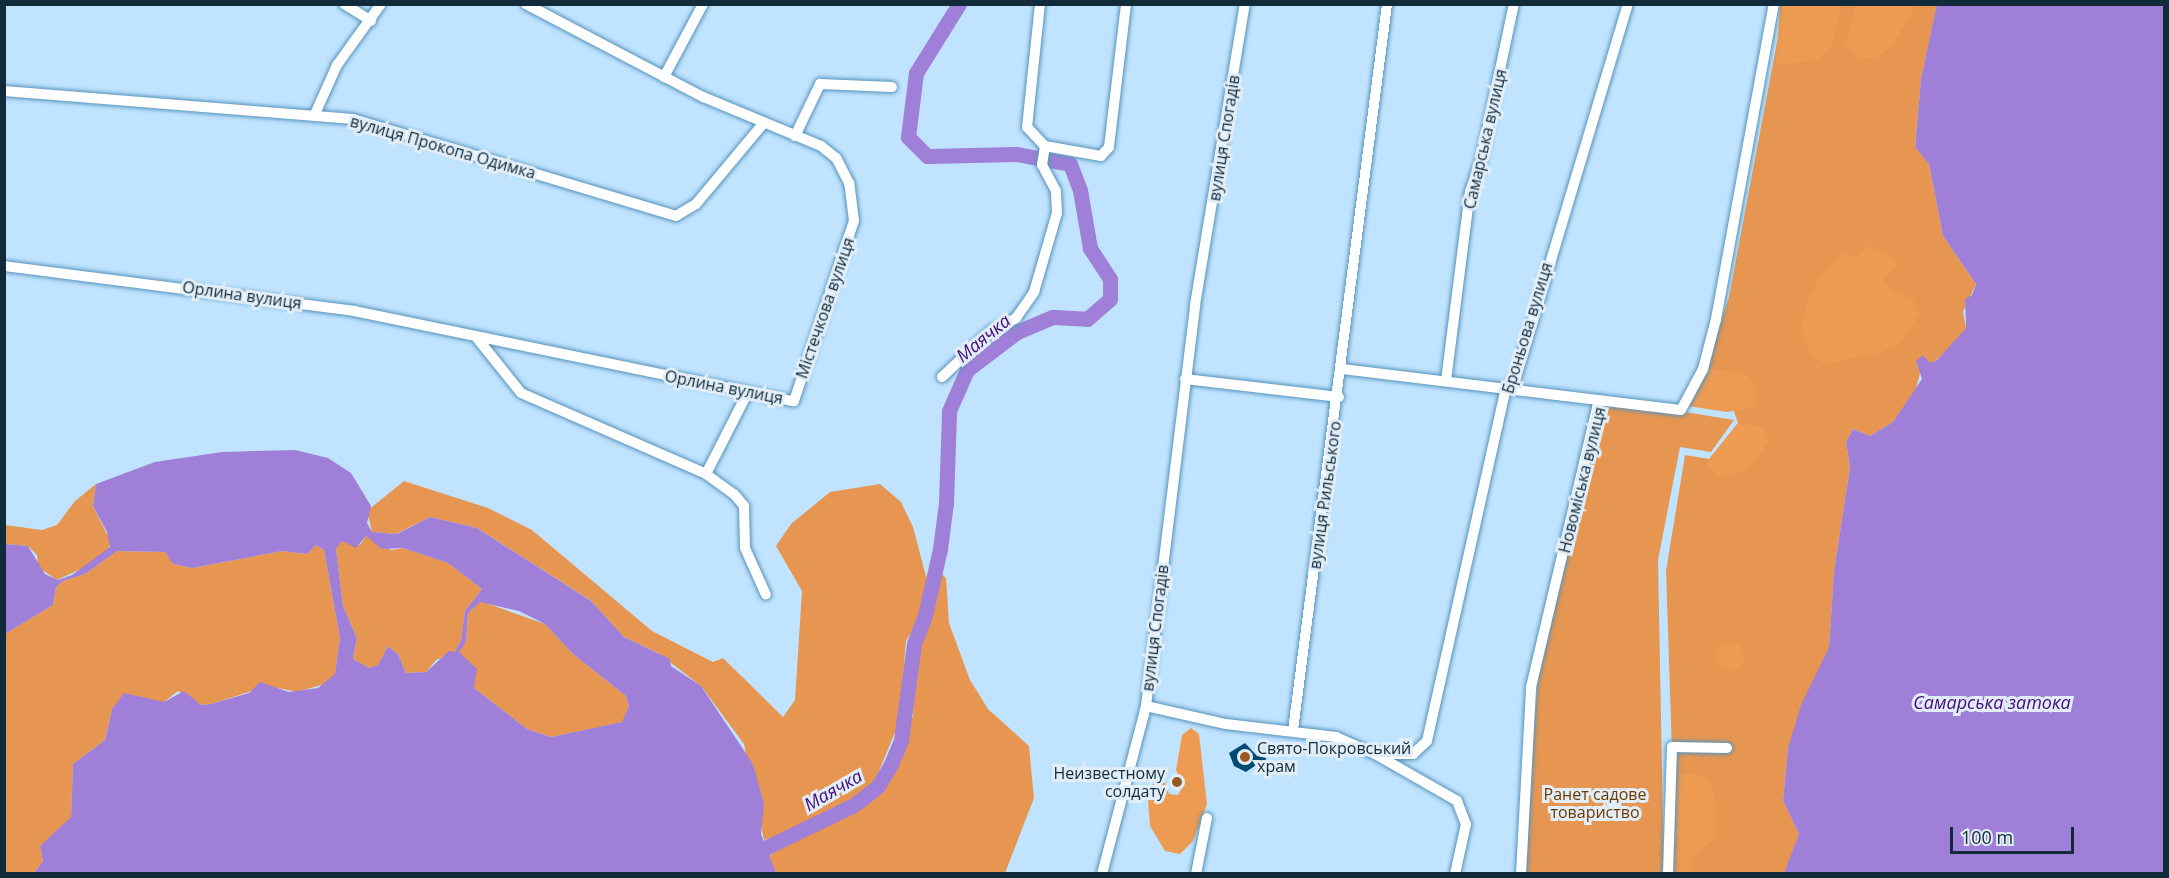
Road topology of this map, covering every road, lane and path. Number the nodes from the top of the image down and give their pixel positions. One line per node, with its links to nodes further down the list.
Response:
1 (344, 4): 12 (street)
2 (381, 4): 12 (street)
3 (526, 4): 13 (street, Містечкова вулиця)
4 (703, 4): 13 (street)
5 (1040, 4): 19 (street)
6 (1126, 4): 19 (street)
7 (1245, 4): 24 (street, вулиця Спогадів)
8 (1387, 4): 22 (street, вулиця Рильського)
9 (1514, 4): 25 (street, Самарська вулиця)
10 (1628, 4): 26 (street, Броньова вулиця)
11 (1774, 4): 29 (street, Новоміська вулиця)
12 (371, 21): 16 (street)
13 (664, 77): 17 (street, Містечкова вулиця)
14 (892, 87): 18 (street)
15 (4, 91): 16 (street, вулиця Прокопа Одимка)
16 (315, 114): 17 (street, вулиця Прокопа Одимка)
17 (762, 124): 18 (street, Містечкова вулиця)
18 (795, 136): 30 (street, Містечкова вулиця)
19 (1044, 149): 23 (street)
20 (4, 266): 21 (street, Орлина вулиця)
21 (477, 338): 27 (street, Орлина вулиця); 31 (street)
22 (1342, 369): 25 (street); 28 (street, вулиця Рильського)
23 (942, 376)
24 (1185, 379): 28 (street); 33 (street, вулиця Спогадів)
25 (1446, 381): 26 (street)
26 (1506, 388): 29 (street); 36 (street, Броньова вулиця)
27 (747, 394): 30 (street, Орлина вулиця); 31 (street)
28 (1339, 397): 34 (street, вулиця Рильського)
29 (1599, 400): 41 (street, Новоміська вулиця)
30 (794, 401)
31 (706, 474): 32 (street)
32 (766, 595)
33 (1146, 706): 34 (street); 38 (street, вулиця Спогадів)
34 (1293, 730): 36 (street)
35 (1727, 748): 42 (street)
36 (1375, 754): 40 (street)
37 (1207, 819): 39 (street)
38 (1102, 873)
39 (1196, 873)
40 (1455, 873)
41 (1521, 873)
42 (1668, 873)

